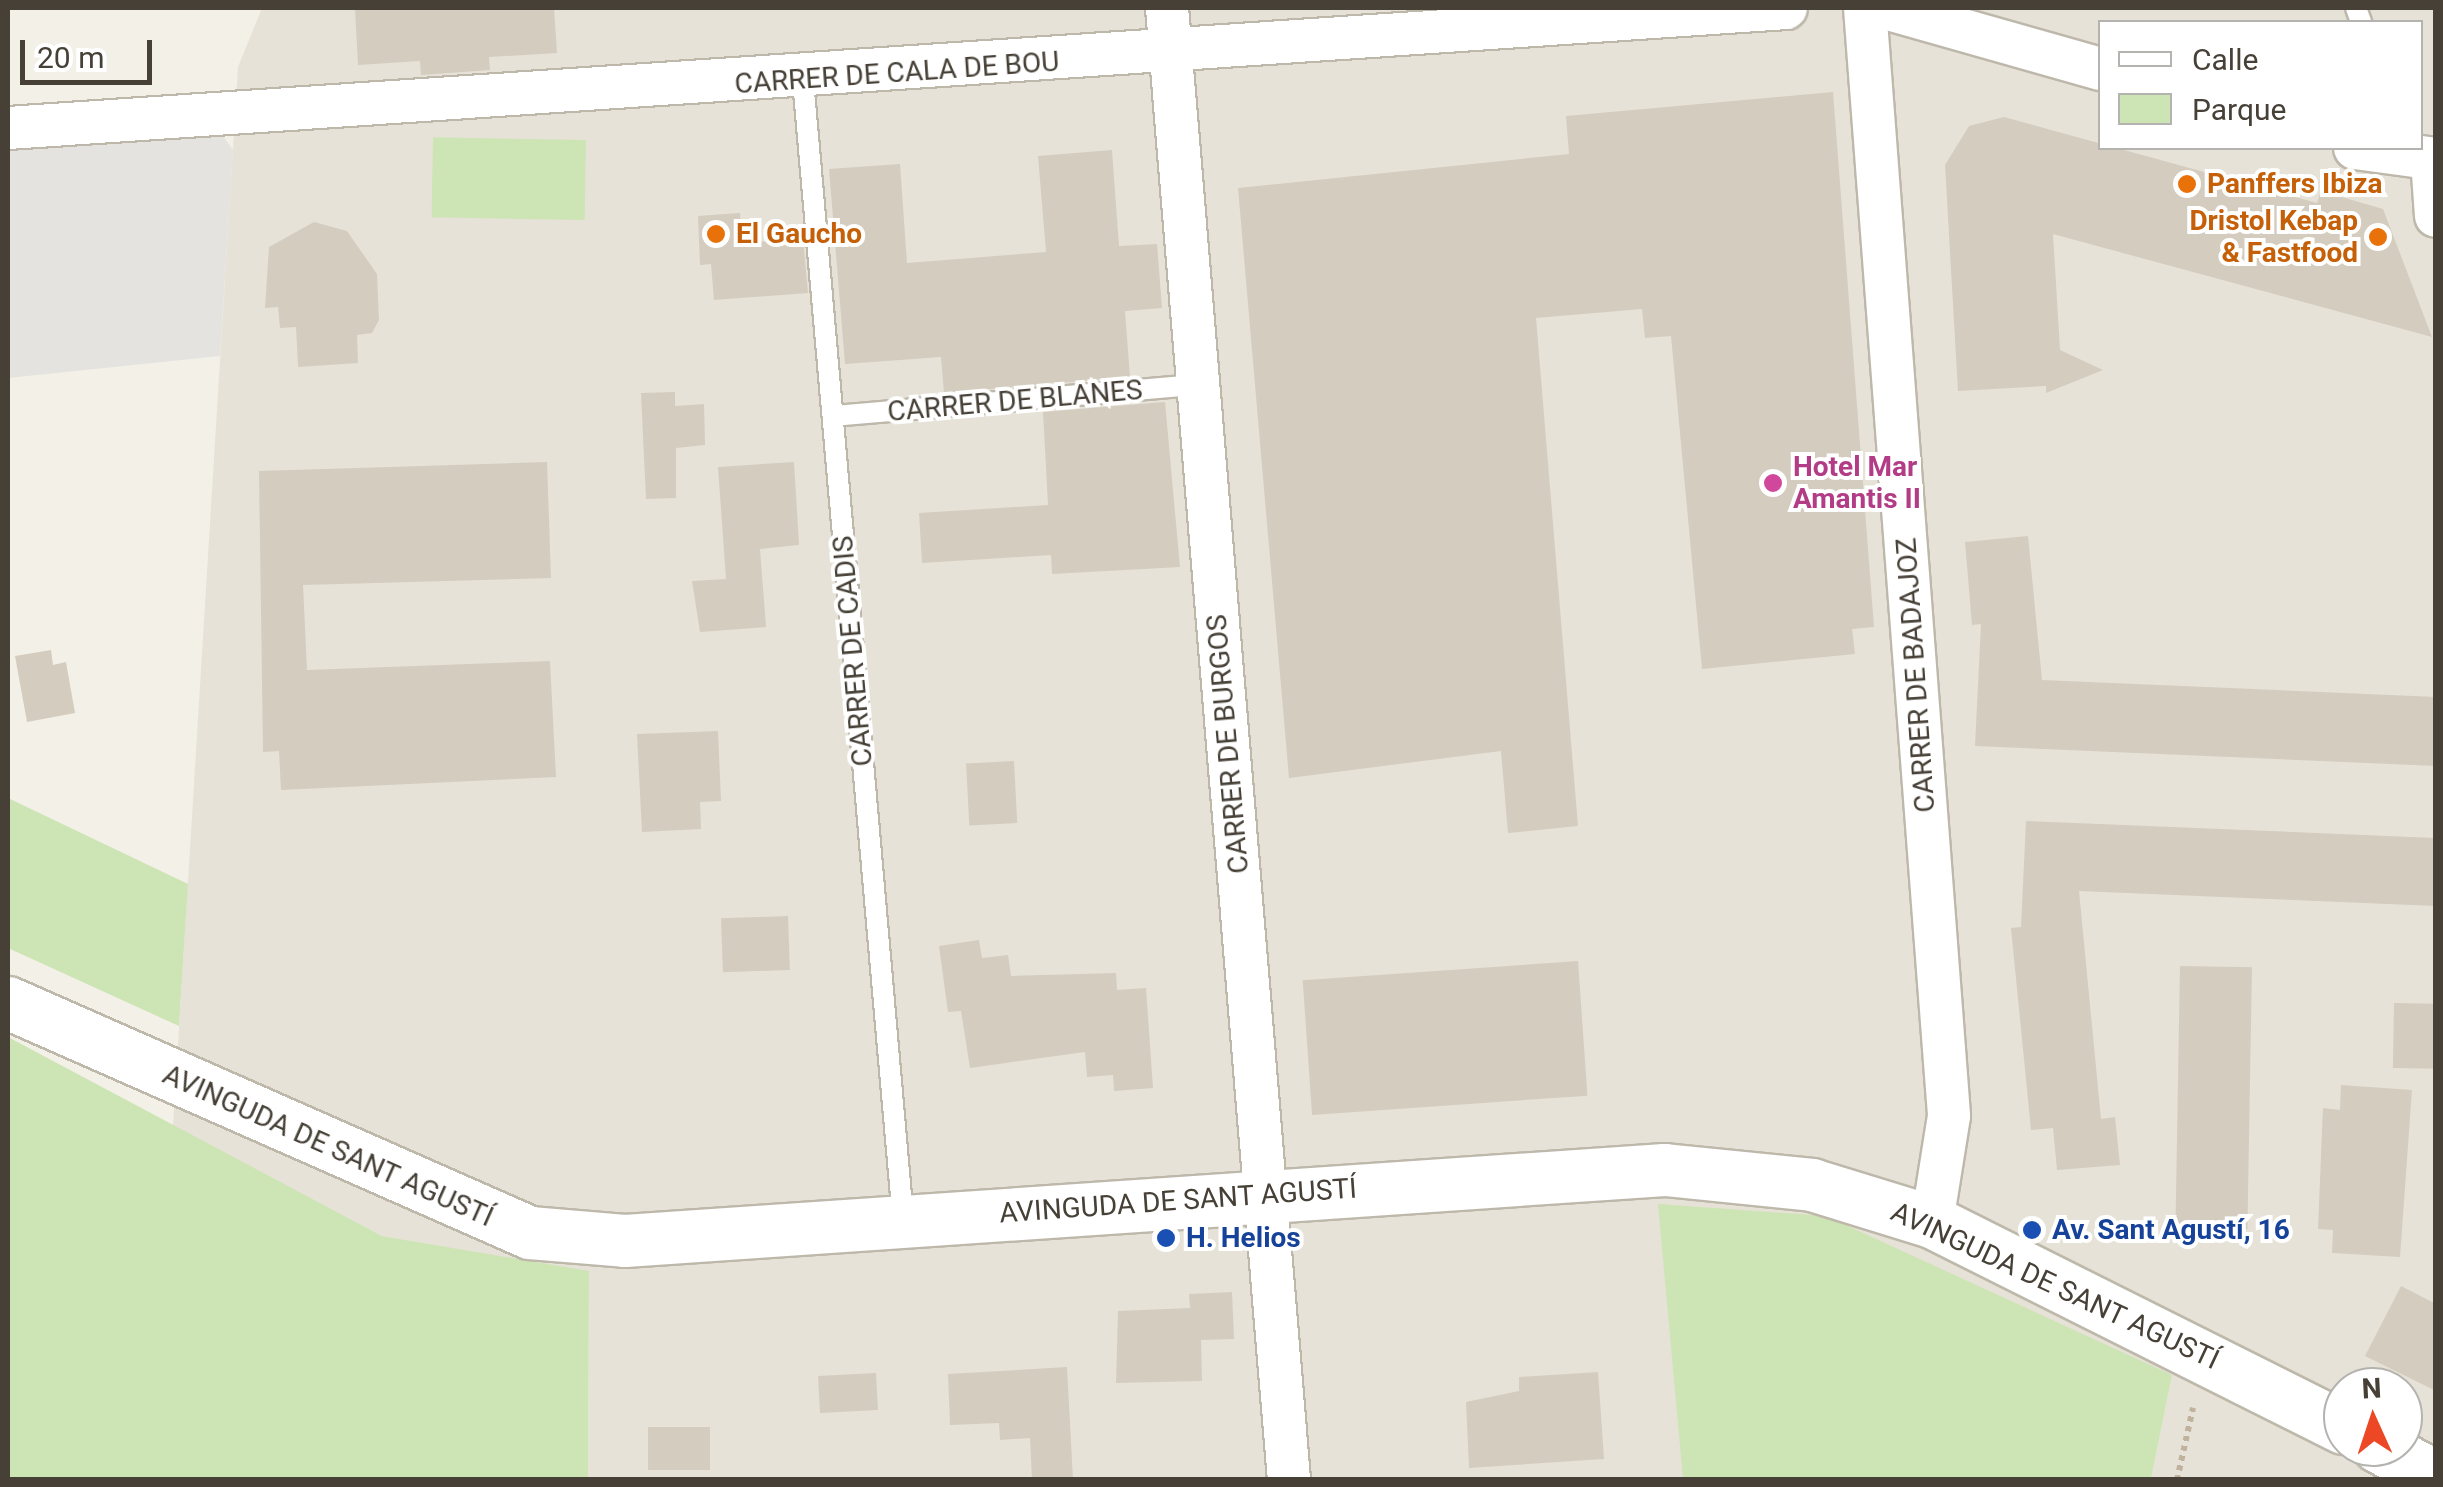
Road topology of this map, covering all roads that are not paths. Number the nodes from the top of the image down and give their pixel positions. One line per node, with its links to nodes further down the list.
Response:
1 (1167, 8): 5 (street, CARRER DE BURGOS)
2 (1786, 8): 5 (street, CARRER DE CALA DE BOU)
3 (1864, 8): 17 (street, CARRER DE BADAJOZ)
4 (1885, 8): 6 (street)
5 (1170, 53): 7 (street, CARRER DE CALA DE BOU); 12 (street, CARRER DE BURGOS)
6 (2098, 69)
7 (803, 80): 8 (street, CARRER DE CALA DE BOU); 13 (lane, CARRER DE CADIS)
8 (8, 128)
9 (2372, 150): 10 (street)
10 (2417, 155): 11 (street)
11 (2436, 216)
12 (1198, 385): 13 (lane, CARRER DE BLANES); 15 (street, CARRER DE BURGOS)
13 (832, 416): 16 (lane, CARRER DE CADIS)
14 (8, 1003): 16 (street, AVINGUDA DE SANT AGUSTÍ)
15 (1266, 1193): 16 (street, AVINGUDA DE SANT AGUSTÍ); 17 (street, AVINGUDA DE SANT AGUSTÍ); 19 (street, CARRER DE BURGOS)
16 (903, 1221)
17 (1932, 1222): 18 (street, AVINGUDA DE SANT AGUSTÍ)
18 (2323, 1417)
19 (1289, 1480)

